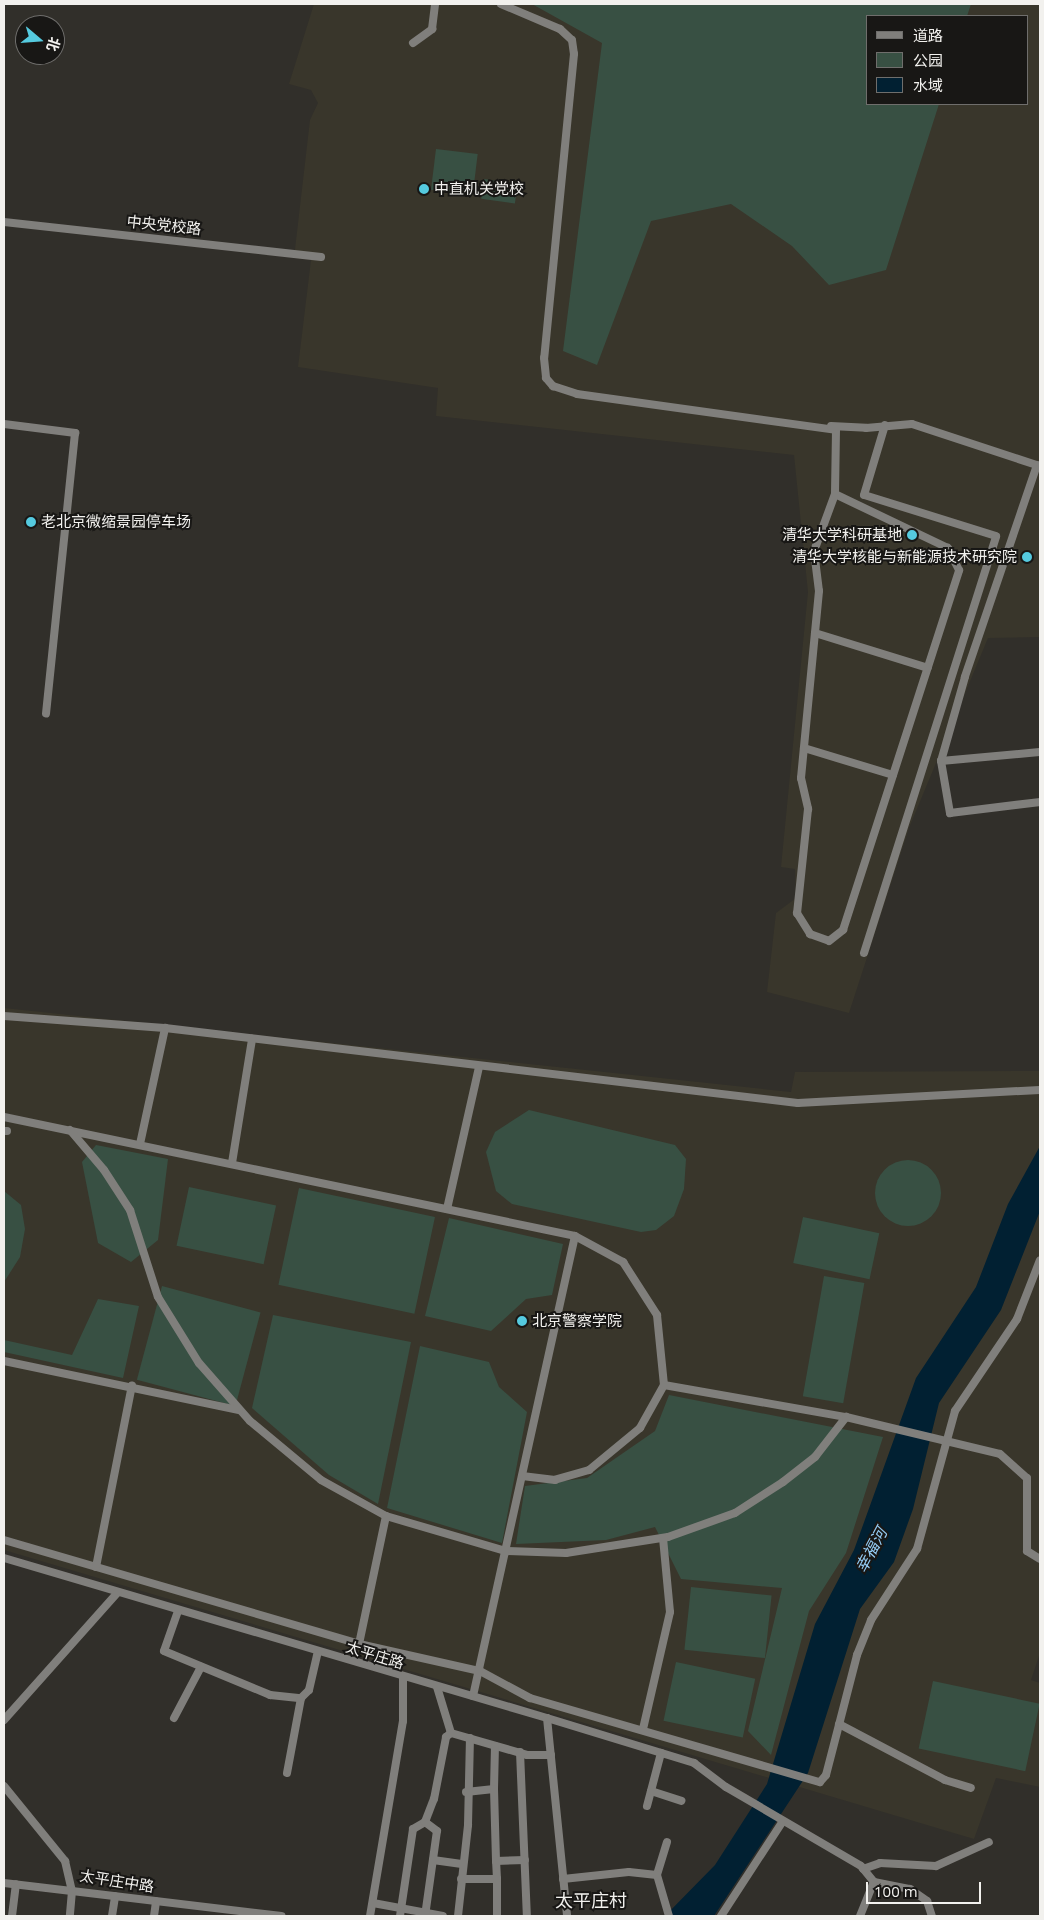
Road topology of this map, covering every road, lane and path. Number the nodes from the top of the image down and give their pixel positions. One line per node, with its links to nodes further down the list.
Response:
1 (435, 4): 3 (street)
2 (500, 4): 8 (street)
3 (413, 43)
4 (4, 222): 5 (street, 中央党校路)
5 (320, 257)
6 (4, 424): 12 (street)
7 (885, 425): 8 (street); 15 (street); 18 (street)
8 (831, 426): 9 (street)
9 (836, 494): 10 (street); 11 (street)
10 (815, 633): 11 (street); 13 (street)
11 (928, 668): 16 (street)
12 (46, 714)
13 (804, 748): 16 (street); 16 (street)
14 (1040, 752): 15 (street)
15 (941, 761): 17 (street)
16 (893, 775)
17 (1040, 802)
18 (864, 952)
19 (4, 1016): 20 (street)
20 (165, 1028): 21 (street); 26 (street)
21 (252, 1039): 22 (street); 27 (street)
22 (479, 1067): 23 (street); 28 (street)
23 (1040, 1090)
24 (4, 1117): 25 (street)
25 (70, 1130): 26 (street); 34 (street)
26 (140, 1144): 27 (street)
27 (232, 1163): 28 (street)
28 (447, 1209): 29 (street)
29 (575, 1236): 32 (street); 37 (street)
30 (1040, 1260): 36 (street)
31 (4, 1361): 33 (street)
32 (664, 1385): 35 (street); 37 (street)
33 (132, 1386): 34 (street); 44 (street)
34 (240, 1410): 38 (street)
35 (846, 1417): 36 (street); 39 (street)
36 (947, 1441): 43 (street); 58 (street)
37 (522, 1476): 41 (street)
38 (386, 1516): 41 (street); 47 (street)
39 (663, 1538): 41 (street); 59 (street)
40 (4, 1540): 44 (street)
41 (506, 1551): 50 (street)
42 (4, 1558): 45 (street, 太平庄路)
43 (1040, 1560)
44 (96, 1567): 47 (street)
45 (118, 1592): 46 (street, 太平庄路); 57 (street)
46 (178, 1610): 48 (street, 太平庄路); 49 (street)
47 (360, 1644): 50 (street)
48 (318, 1652): 51 (street, 太平庄路); 54 (street)
49 (201, 1667): 54 (street); 55 (street)
50 (480, 1671): 53 (street); 59 (street)
51 (404, 1678): 52 (street, 太平庄路); 93 (street)
52 (437, 1687): 53 (street, 太平庄路); 60 (street)
53 (473, 1696): 56 (street, 太平庄路)
54 (301, 1698): 66 (street)
55 (174, 1718)
56 (547, 1718): 64 (street, 太平庄路); 65 (street)
57 (4, 1720)
58 (839, 1724): 59 (street); 68 (street)
59 (643, 1728)
60 (451, 1733): 61 (street); 75 (street)
61 (470, 1738): 62 (street); 71 (street)
62 (495, 1746): 63 (street); 69 (street)
63 (520, 1752): 65 (street); 79 (street)
64 (661, 1753): 70 (street); 74 (street, 太平庄路)
65 (551, 1755): 86 (street)
66 (287, 1773)
67 (4, 1786): 90 (street, 太平庄中路)
68 (971, 1788)
69 (494, 1790): 71 (street); 80 (street)
70 (651, 1791): 72 (street); 73 (street)
71 (466, 1792): 81 (street)
72 (682, 1801)
73 (648, 1806)
74 (782, 1821): 82 (street, 太平庄路); 109 (street)
75 (425, 1822): 78 (street); 94 (street)
76 (667, 1842): 83 (street)
77 (989, 1842): 82 (street)
78 (433, 1860): 81 (street); 96 (street)
79 (525, 1860): 80 (street); 106 (street)
80 (496, 1862): 85 (street)
81 (462, 1864): 84 (street)
82 (863, 1869): 87 (street, 太平庄路)
83 (657, 1875): 86 (street); 108 (street)
84 (461, 1879): 85 (street); 104 (street)
85 (497, 1879): 105 (street)
86 (563, 1879): 107 (street)
87 (874, 1882): 110 (street); 111 (street)
88 (4, 1883): 89 (street)
89 (16, 1884): 90 (street); 97 (street)
90 (72, 1891): 91 (street, 太平庄中路); 98 (street)
91 (115, 1896): 92 (street, 太平庄中路); 99 (street)
92 (156, 1901): 95 (street, 太平庄中路); 100 (street)
93 (373, 1903): 94 (street); 102 (street)
94 (400, 1913): 96 (street)
95 (238, 1914): 101 (street, 太平庄中路)
96 (425, 1915): 103 (street)
97 (12, 1916)
98 (70, 1916)
99 (112, 1916)
100 (154, 1916)
101 (282, 1916)
102 (370, 1916)
103 (443, 1916)
104 (458, 1916)
105 (497, 1916)
106 (527, 1916)
107 (567, 1916)
108 (669, 1916)
109 (721, 1916)
110 (860, 1916)
111 (932, 1916)

